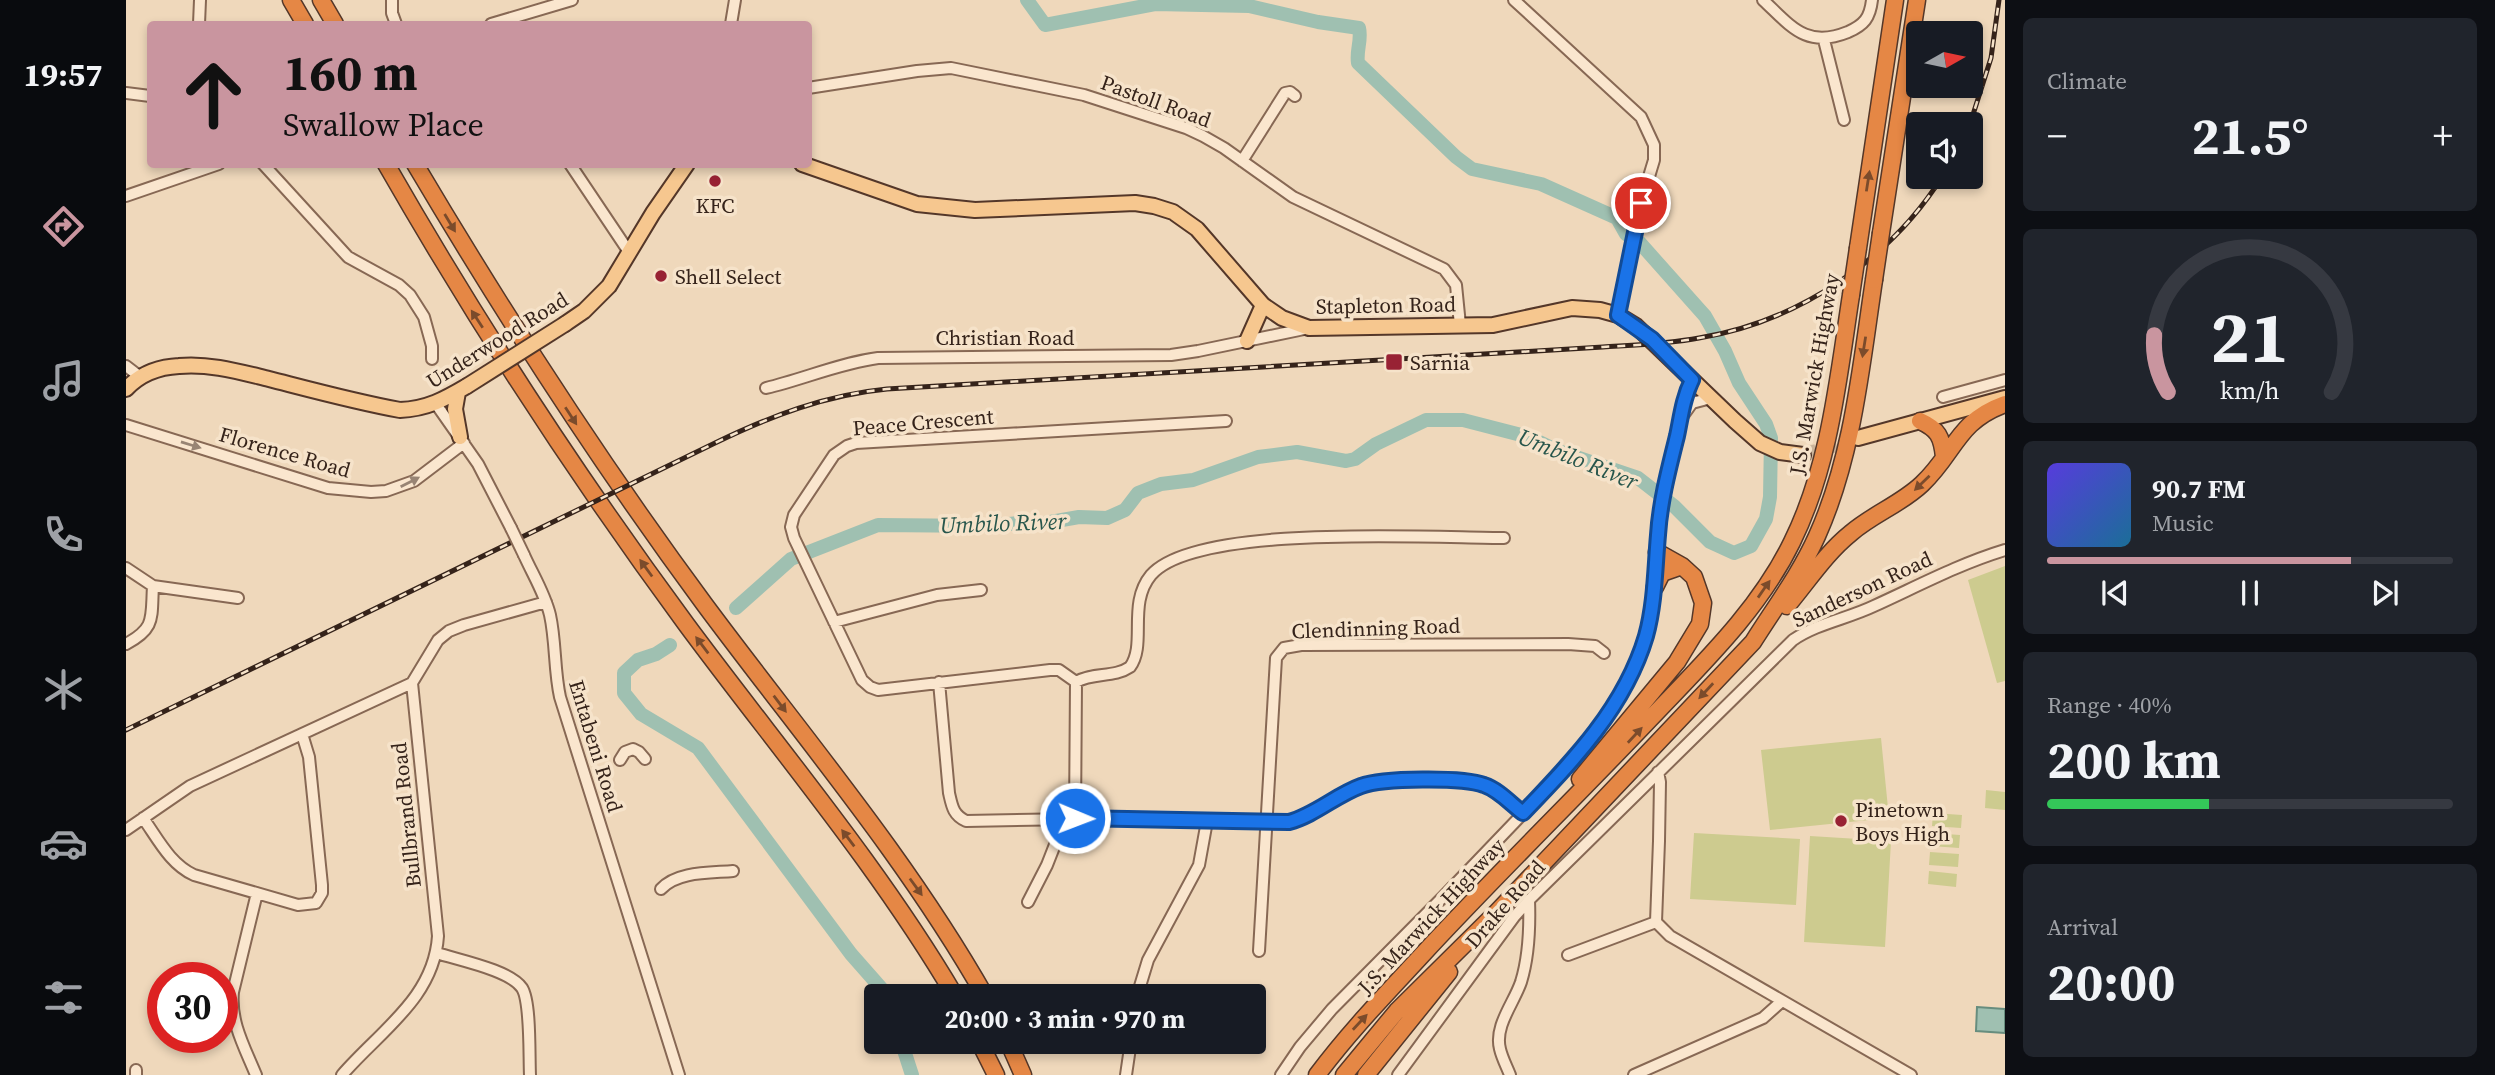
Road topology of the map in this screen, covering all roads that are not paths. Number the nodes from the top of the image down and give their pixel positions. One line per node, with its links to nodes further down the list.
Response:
1 (200, 0): 12 (street)
2 (290, 0): 13 (highway)
3 (321, 0): 14 (highway)
4 (392, 0): 15 (street)
5 (572, 0): 16 (street)
6 (735, 0): 17 (street)
7 (1514, 0): 37 (street)
8 (1763, 0): 18 (street)
9 (1872, 0): 18 (street)
10 (1895, 0): 89 (highway, J.S. Marwick Highway, one-way to 10, bridge)
11 (1917, 0): 73 (highway, J.S. Marwick Highway, one-way to 73, bridge)
12 (199, 21)
13 (303, 21)
14 (333, 21)
15 (395, 21)
16 (501, 21)
17 (732, 21)
18 (1824, 40): 23 (street)
19 (812, 87): 24 (street, Pastoll Road)
20 (126, 93): 21 (street)
21 (147, 96)
22 (1295, 96): 24 (street)
23 (1844, 120)
24 (1242, 160): 38 (street, Pastoll Road)
25 (812, 167): 36 (main road, Stapleton Road)
26 (207, 168): 34 (street)
27 (267, 168): 41 (street)
28 (388, 168): 100 (highway, one-way to 28)
29 (417, 168): 101 (highway, one-way to 101)
30 (573, 168): 35 (street)
31 (679, 168): 33 (main road, Underwood Road)
32 (684, 168): 33 (main road, Underwood Road)
33 (670, 188): 35 (main road, Underwood Road)
34 (126, 196)
35 (629, 252): 48 (main road, Underwood Road, bridge)
36 (1263, 305): 39 (main road, Stapleton Road); 40 (main road)
37 (1618, 315): 38 (main road, Stapleton Road); 44 (main road, Stapleton Road)
38 (1460, 325): 39 (main road, Stapleton Road)
39 (1309, 328): 40 (street, Christian Road)
40 (1247, 341): 47 (street, Christian Road)
41 (432, 359)
42 (126, 366): 43 (street)
43 (139, 376): 46 (main road, Underwood Road); 52 (main road, Underwood Road)
44 (1692, 380): 50 (main road, Stapleton Road); 54 (street)
45 (2005, 380): 49 (street)
46 (126, 388)
47 (766, 388)
48 (462, 389): 52 (main road, Underwood Road); 59 (main road)
49 (1942, 397)
50 (1711, 398): 54 (street); 60 (main road, Stapleton Road)
51 (2005, 398): 56 (main road)
52 (436, 404): 59 (street, Entabeni Road)
53 (2005, 404): 61 (highway)
54 (1680, 420): 64 (street)
55 (1226, 421): 72 (street, Peace Crescent)
56 (1920, 421): 58 (main road); 61 (highway)
57 (126, 425): 59 (street, Florence Road, one-way to 59)
58 (1857, 438)
59 (462, 440): 71 (street, Entabeni Road, bridge)
60 (1803, 455)
61 (1944, 457): 73 (highway, one-way to 73)
62 (1504, 538): 77 (street)
63 (2005, 550): 82 (street, Sanderson Road)
64 (1657, 552): 65 (highway); 68 (street)
65 (1682, 566): 68 (highway); 89 (highway)
66 (126, 568): 67 (street)
67 (153, 586): 70 (street); 74 (street)
68 (1655, 587): 83 (street)
69 (981, 590): 72 (street)
70 (238, 598)
71 (546, 602): 78 (street); 110 (street, Entabeni Road)
72 (834, 622): 76 (street, Peace Crescent)
73 (1753, 642): 95 (highway, J.S. Marwick Highway, one-way to 95)
74 (126, 644)
75 (1604, 653): 87 (street, Clendinning Road)
76 (939, 682): 77 (street); 85 (street)
77 (1076, 682): 85 (street)
78 (412, 683): 79 (street); 98 (street, Bullbrand Road)
79 (302, 734): 84 (street); 92 (street)
80 (645, 759): 81 (street)
81 (620, 760)
82 (1658, 772): 93 (street, Drake Road); 96 (street)
83 (1523, 813): 87 (street); 114 (street)
84 (143, 818): 88 (street); 92 (street)
85 (1070, 819): 86 (street); 94 (street)
86 (1207, 821): 87 (street); 102 (street)
87 (1268, 822): 97 (street, Clendinning Road)
88 (126, 830)
89 (1518, 853): 115 (highway, J.S. Marwick Highway, one-way to 89)
90 (733, 871): 91 (street)
91 (661, 889)
92 (257, 893): 107 (street)
93 (1529, 900): 118 (street, Drake Road); 119 (street)
94 (1028, 902)
95 (1496, 913): 116 (highway); 117 (highway)
96 (1656, 922): 99 (street); 103 (street)
97 (1259, 951)
98 (437, 953): 108 (street, Bullbrand Road); 109 (street)
99 (1568, 955)
100 (947, 984)
101 (978, 984)
102 (1139, 984)
103 (1782, 1001): 120 (street); 121 (street)
104 (986, 1054): 111 (highway)
105 (1014, 1054): 112 (highway)
106 (1129, 1054): 113 (street)
107 (256, 1075)
108 (342, 1075)
109 (530, 1075)
110 (679, 1075)
111 (996, 1075)
112 (1023, 1075)
113 (1126, 1075)
114 (1281, 1075)
115 (1317, 1075)
116 (1344, 1075)
117 (1366, 1075)
118 (1398, 1075)
119 (1510, 1075)
120 (1634, 1075)
121 (1910, 1075)

